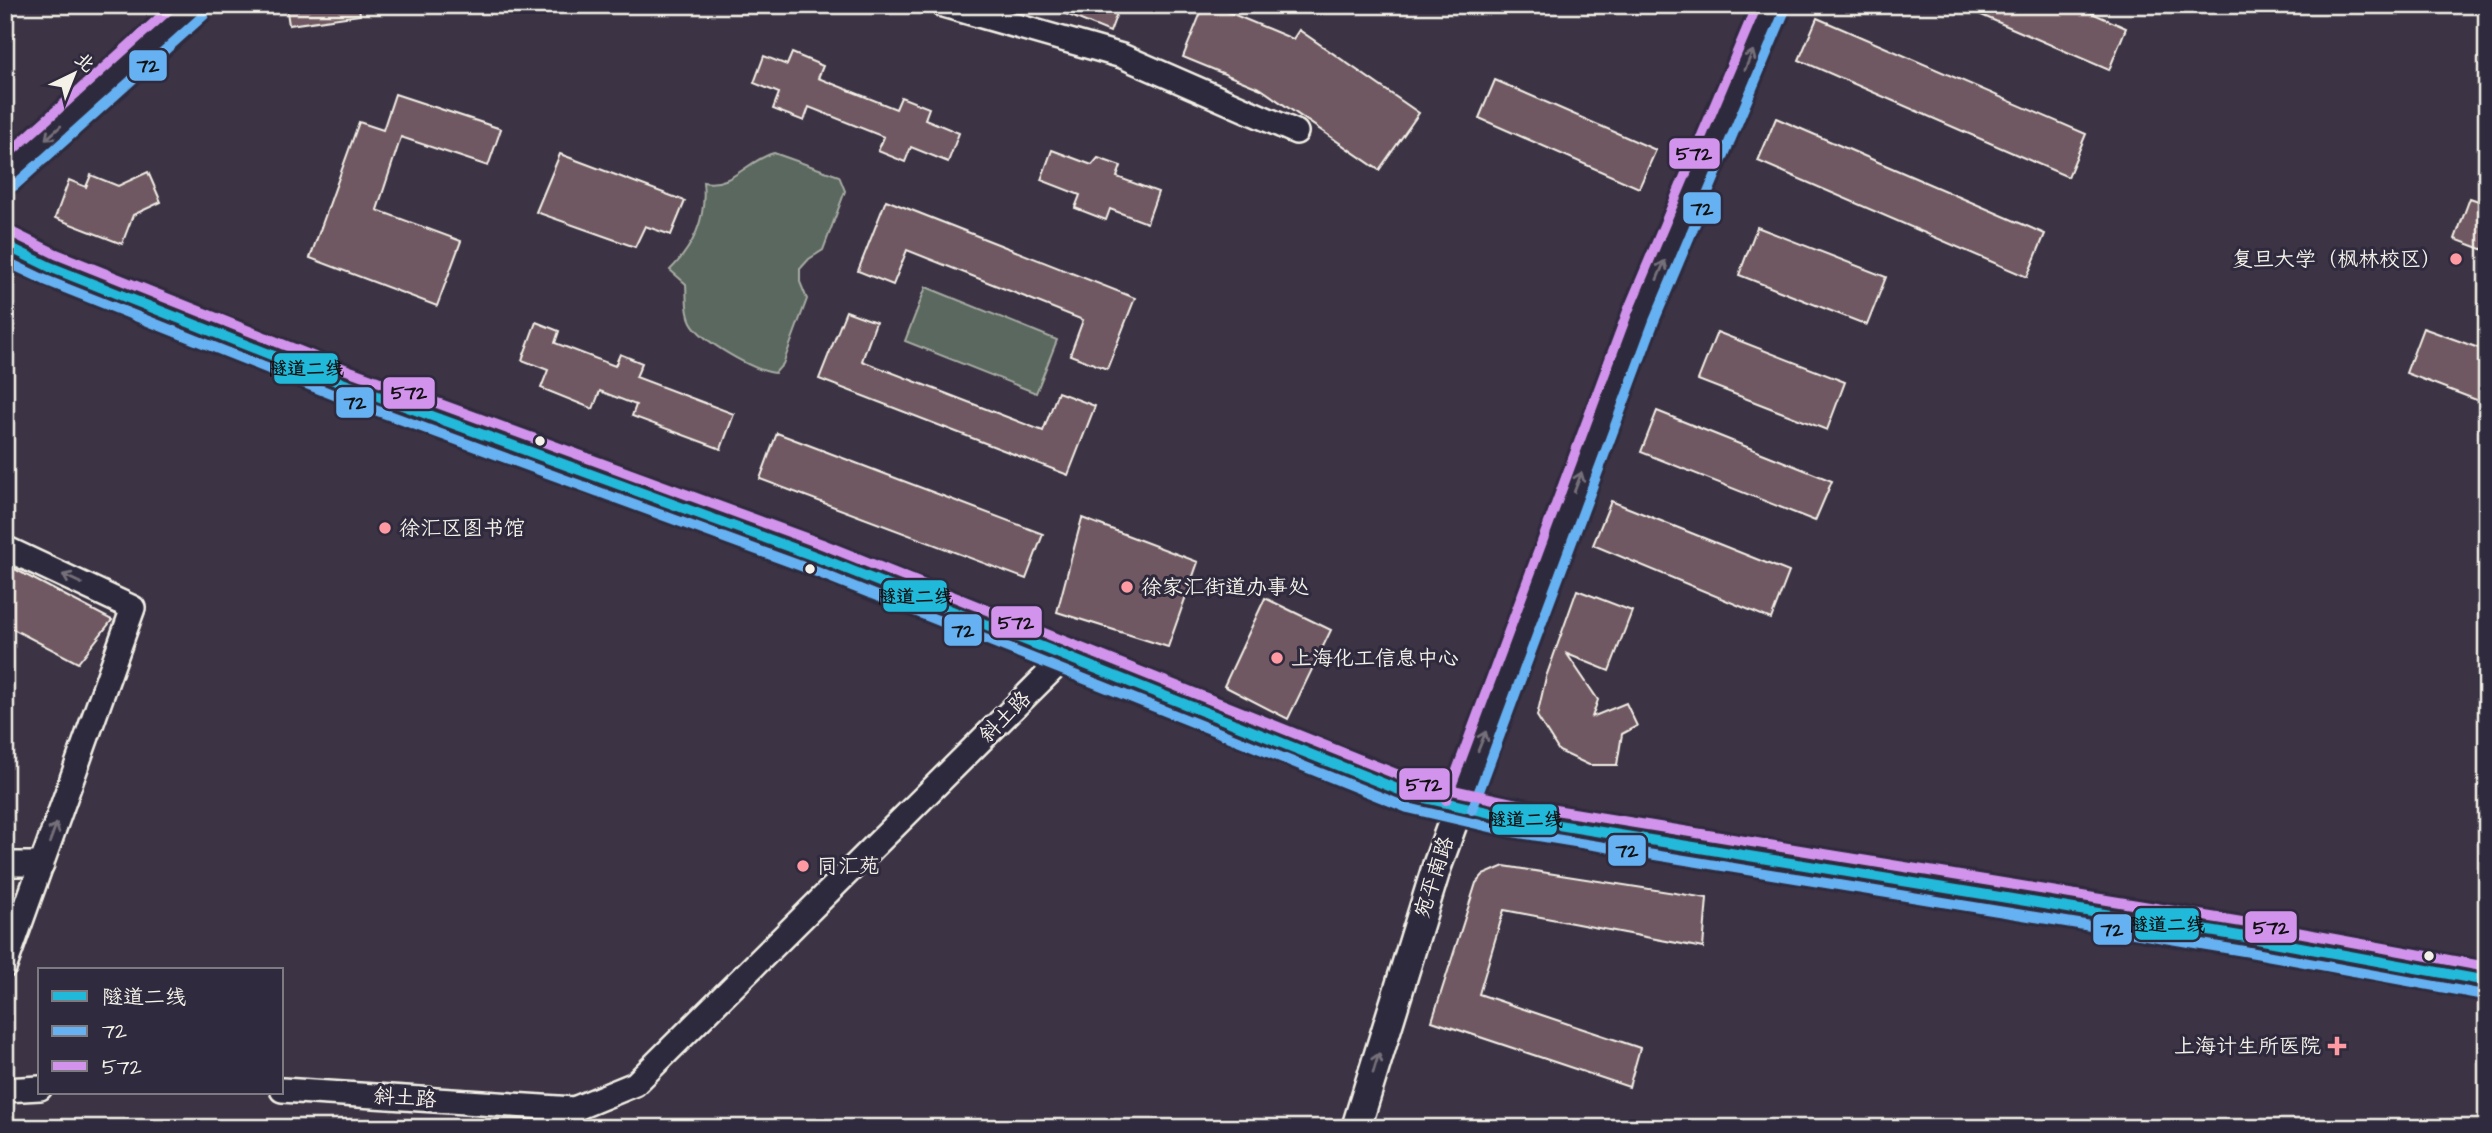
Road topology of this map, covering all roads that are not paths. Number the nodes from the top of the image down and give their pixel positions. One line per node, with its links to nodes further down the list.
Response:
1 (195, 5): 5 (street, one-way to 5)
2 (943, 5): 4 (street)
3 (1772, 5): 9 (main road, 宛平南路, one-way to 3)
4 (1296, 132)
5 (5, 176)
6 (5, 245): 8 (main road)
7 (5, 548): 11 (street, one-way to 7)
8 (1067, 655): 9 (main road); 17 (street, 斜土路)
9 (1459, 805): 13 (main road); 18 (main road, 宛平南路, one-way to 9)
10 (5, 864): 11 (street)
11 (42, 864): 12 (street)
12 (5, 966)
13 (2487, 981)
14 (38, 1088): 15 (street)
15 (5, 1090)
16 (284, 1090): 17 (street, 斜土路)
17 (570, 1118)
18 (1356, 1128)

